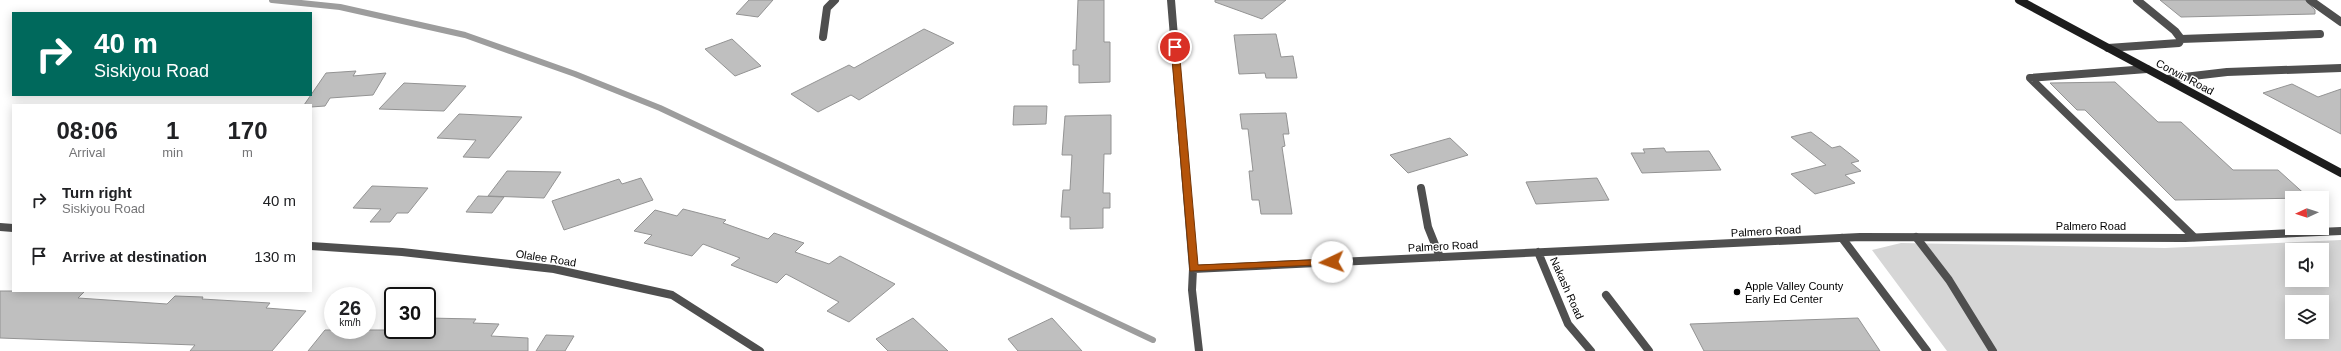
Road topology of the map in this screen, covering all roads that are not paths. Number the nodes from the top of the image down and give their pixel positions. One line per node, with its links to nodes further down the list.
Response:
1 (835, 0): 8 (street)
2 (1171, 0): 25 (street)
3 (2019, 0): 10 (main road, Corwin Road)
4 (2137, 0): 9 (street)
5 (2310, 0): 6 (street)
6 (2341, 22)
7 (2320, 34): 9 (street)
8 (823, 38)
9 (2181, 39): 10 (street)
10 (2108, 48): 12 (main road, Corwin Road)
11 (2341, 68): 13 (street)
12 (2147, 69): 13 (main road, Corwin Road); 20 (street)
13 (2167, 80): 14 (main road, Corwin Road)
14 (2341, 173)
15 (1421, 188): 24 (street)
16 (0, 227): 17 (street)
17 (12, 228)
18 (2341, 231): 20 (street, Palmero Road)
19 (1916, 237): 20 (street, Palmero Road); 21 (street, Palmero Road); 32 (street)
20 (2194, 237)
21 (1842, 238): 23 (street, Palmero Road); 31 (street)
22 (312, 246): 27 (street, Olalee Road)
23 (1538, 252): 24 (street, Palmero Road); 29 (street, Nakash Road)
24 (1440, 257): 25 (street, Palmero Road)
25 (1193, 269): 28 (street)
26 (1606, 295): 30 (street)
27 (760, 351)
28 (1199, 351)
29 (1591, 351)
30 (1649, 351)
31 (1928, 351)
32 (1993, 351)

